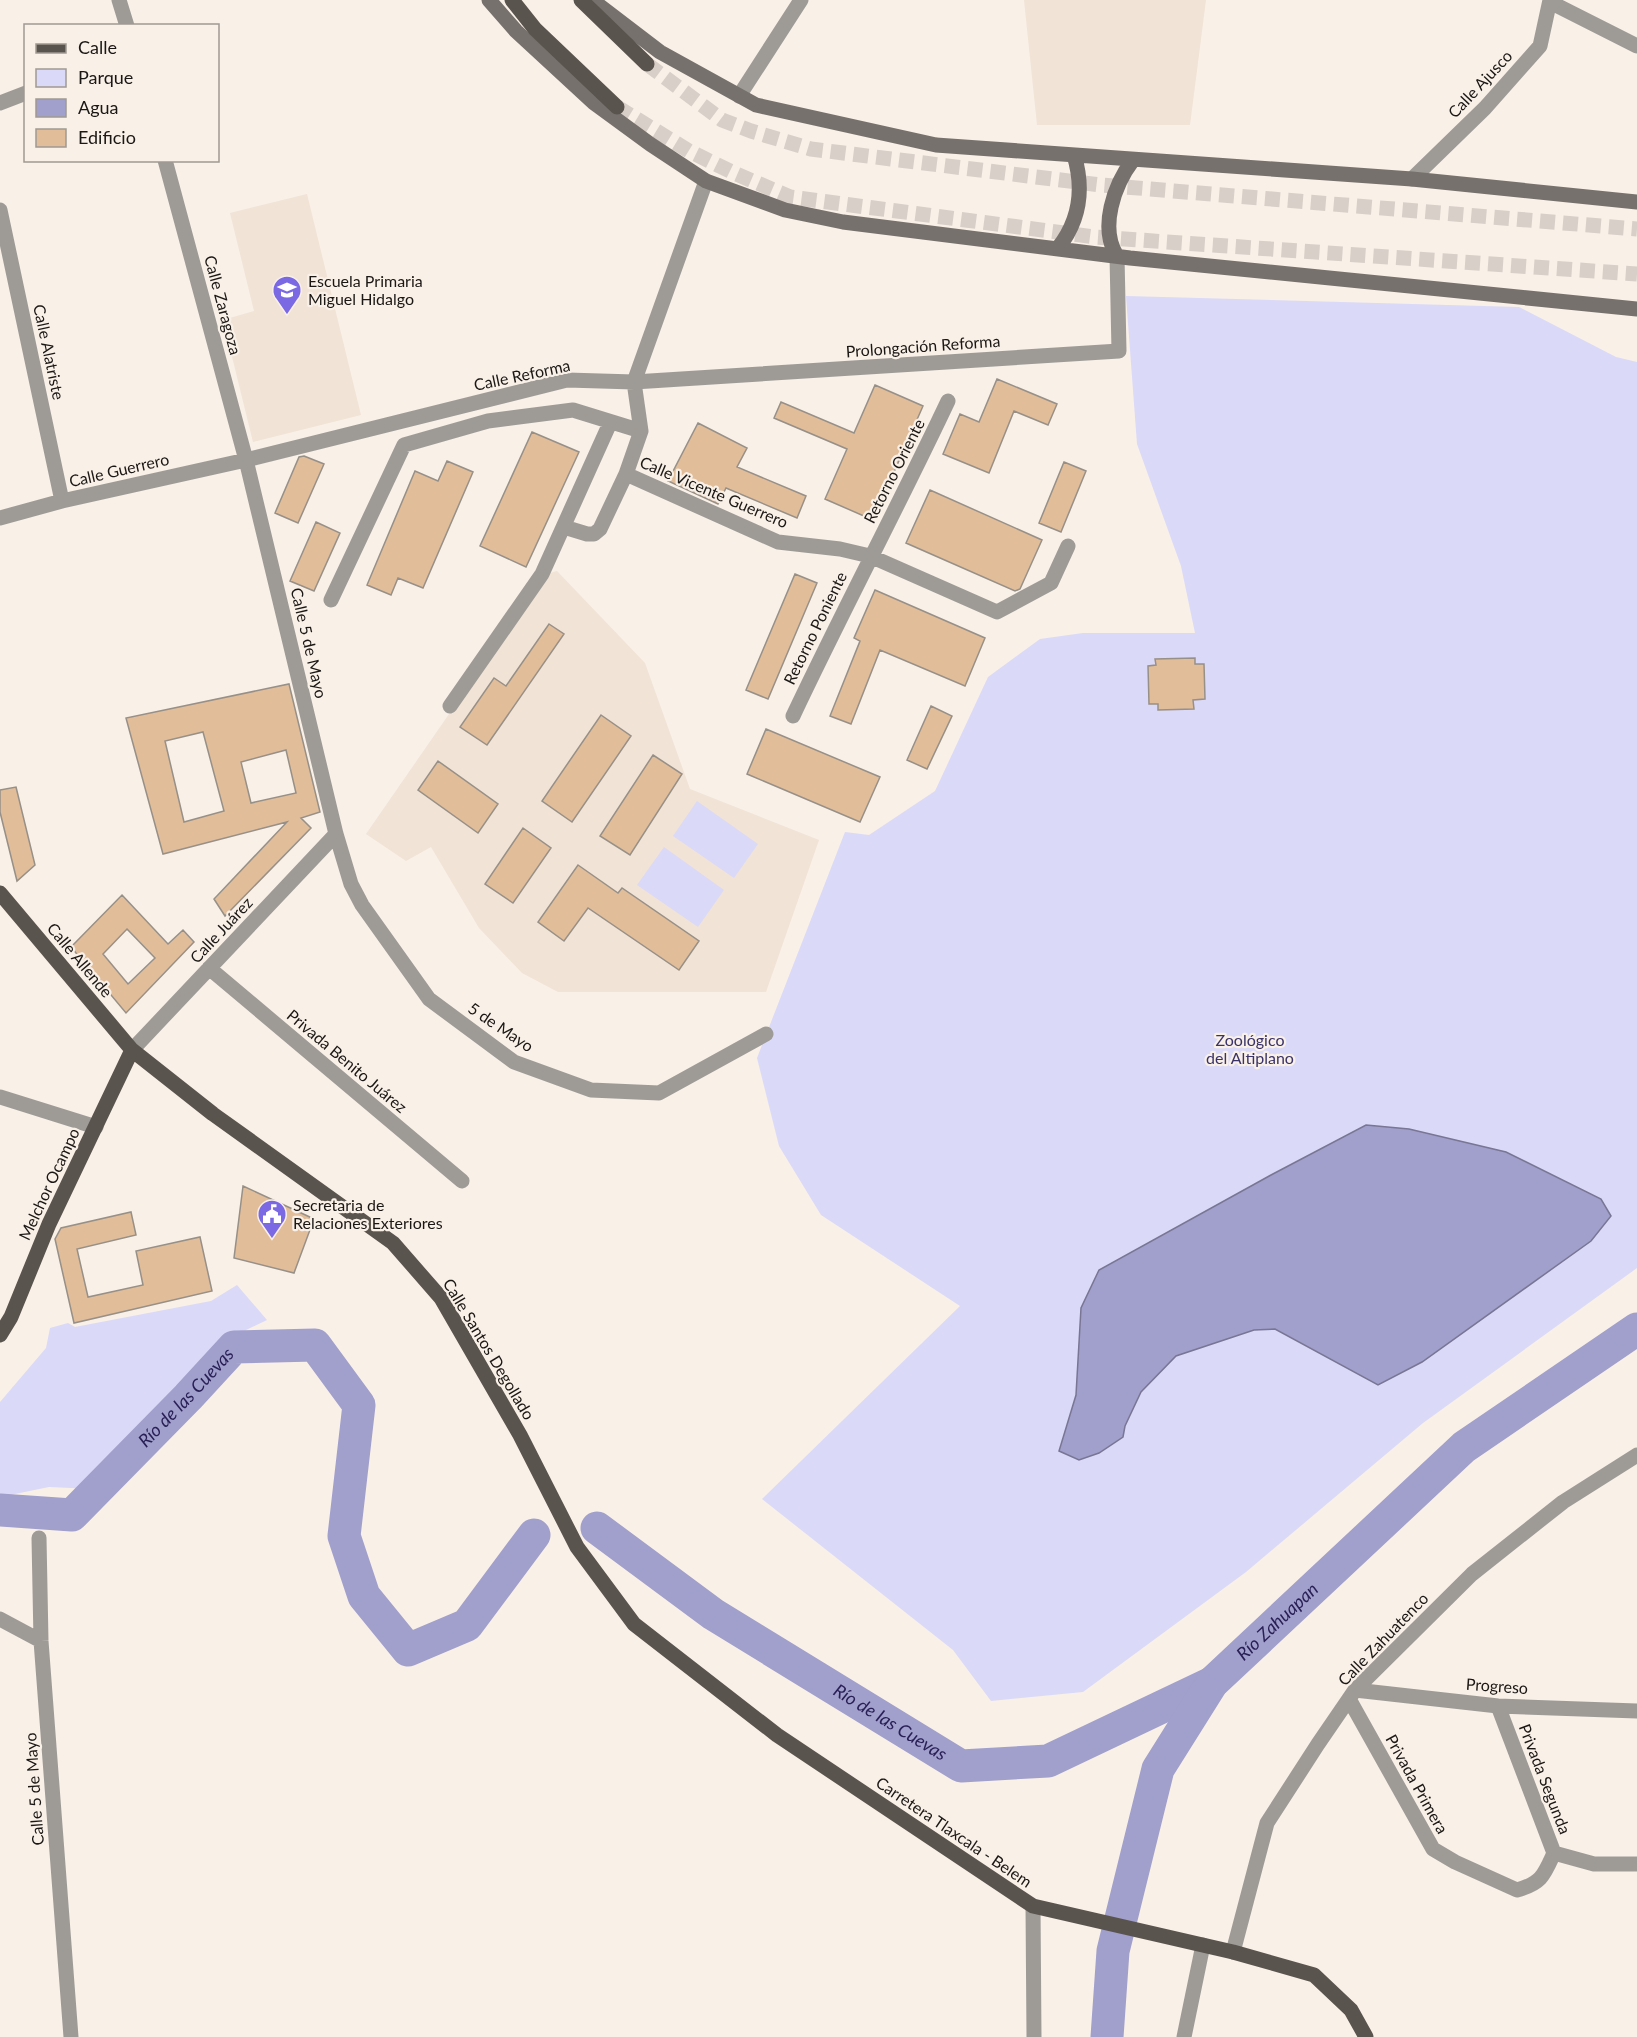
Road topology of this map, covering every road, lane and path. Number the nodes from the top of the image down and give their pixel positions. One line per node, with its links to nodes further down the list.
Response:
1 (119, 0): 8 (street)
2 (489, 0): 19 (street)
3 (512, 0): 14 (main road)
4 (581, 0): 10 (main road)
5 (592, 0): 12 (street)
6 (801, 0): 12 (street)
7 (1550, 1): 9 (street); 18 (street, Calle Ajusco)
8 (126, 24)
9 (1637, 46)
10 (647, 64)
11 (24, 94): 13 (street)
12 (739, 96): 15 (street)
13 (0, 103)
14 (616, 107)
15 (1074, 155): 16 (street); 22 (street)
16 (1133, 160): 18 (street); 23 (street)
17 (166, 162): 29 (street, Calle Zaragoza)
18 (1412, 179): 20 (street)
19 (706, 181): 22 (street); 25 (street)
20 (1637, 202)
21 (0, 210): 31 (street, Calle Alatriste)
22 (1058, 248): 23 (street)
23 (1117, 256): 24 (street); 25 (street, Prolongación Reforma)
24 (1637, 309)
25 (634, 382): 28 (street); 29 (street, Calle Reforma)
26 (948, 401): 35 (street, Retorno Oriente)
27 (610, 423): 28 (street); 33 (street); 36 (street)
28 (641, 431): 30 (street)
29 (246, 460): 31 (street, Calle Guerrero); 39 (street, Calle 5 de Mayo)
30 (626, 474): 33 (street); 35 (street, Calle Vicente Guerrero)
31 (62, 501): 32 (street, Calle Guerrero)
32 (0, 518)
33 (564, 527): 37 (street)
34 (1068, 546): 35 (street, Calle Vicente Guerrero)
35 (870, 556): 38 (street, Retorno Poniente)
36 (331, 600)
37 (450, 706)
38 (793, 716)
39 (336, 834): 41 (street, Calle Juárez); 42 (street, 5 de Mayo)
40 (0, 893): 43 (main road, Calle Allende)
41 (209, 968): 43 (street, Calle Juárez); 46 (street, Privada Benito Juárez)
42 (766, 1034)
43 (132, 1050): 45 (main road, Melchor Ocampo); 50 (main road, Calle Santos Degollado)
44 (0, 1097): 45 (street)
45 (96, 1127): 47 (main road, Melchor Ocampo)
46 (462, 1181)
47 (0, 1335)
48 (1637, 1455): 53 (street, Calle Zahuatenco)
49 (39, 1538): 52 (street, Calle 5 de Mayo)
50 (577, 1547): 58 (main road, Carretera Tlaxcala - Belem)
51 (0, 1618): 52 (street)
52 (41, 1641): 61 (street, Calle 5 de Mayo)
53 (1352, 1694): 54 (street, Progreso); 56 (street, Privada Primera); 60 (street, Calle Zahuatenco)
54 (1498, 1706): 55 (street, Progreso); 56 (street, Privada Segunda)
55 (1637, 1711)
56 (1554, 1853): 57 (street, Privada Segunda)
57 (1637, 1864)
58 (1038, 1907): 59 (main road, Carretera Tlaxcala - Belem); 62 (street)
59 (1197, 1944): 60 (main road, Carretera Tlaxcala - Belem); 63 (street)
60 (1233, 1952): 64 (main road, Carretera Tlaxcala - Belem)
61 (71, 2037)
62 (1034, 2037)
63 (1184, 2037)
64 (1366, 2037)

